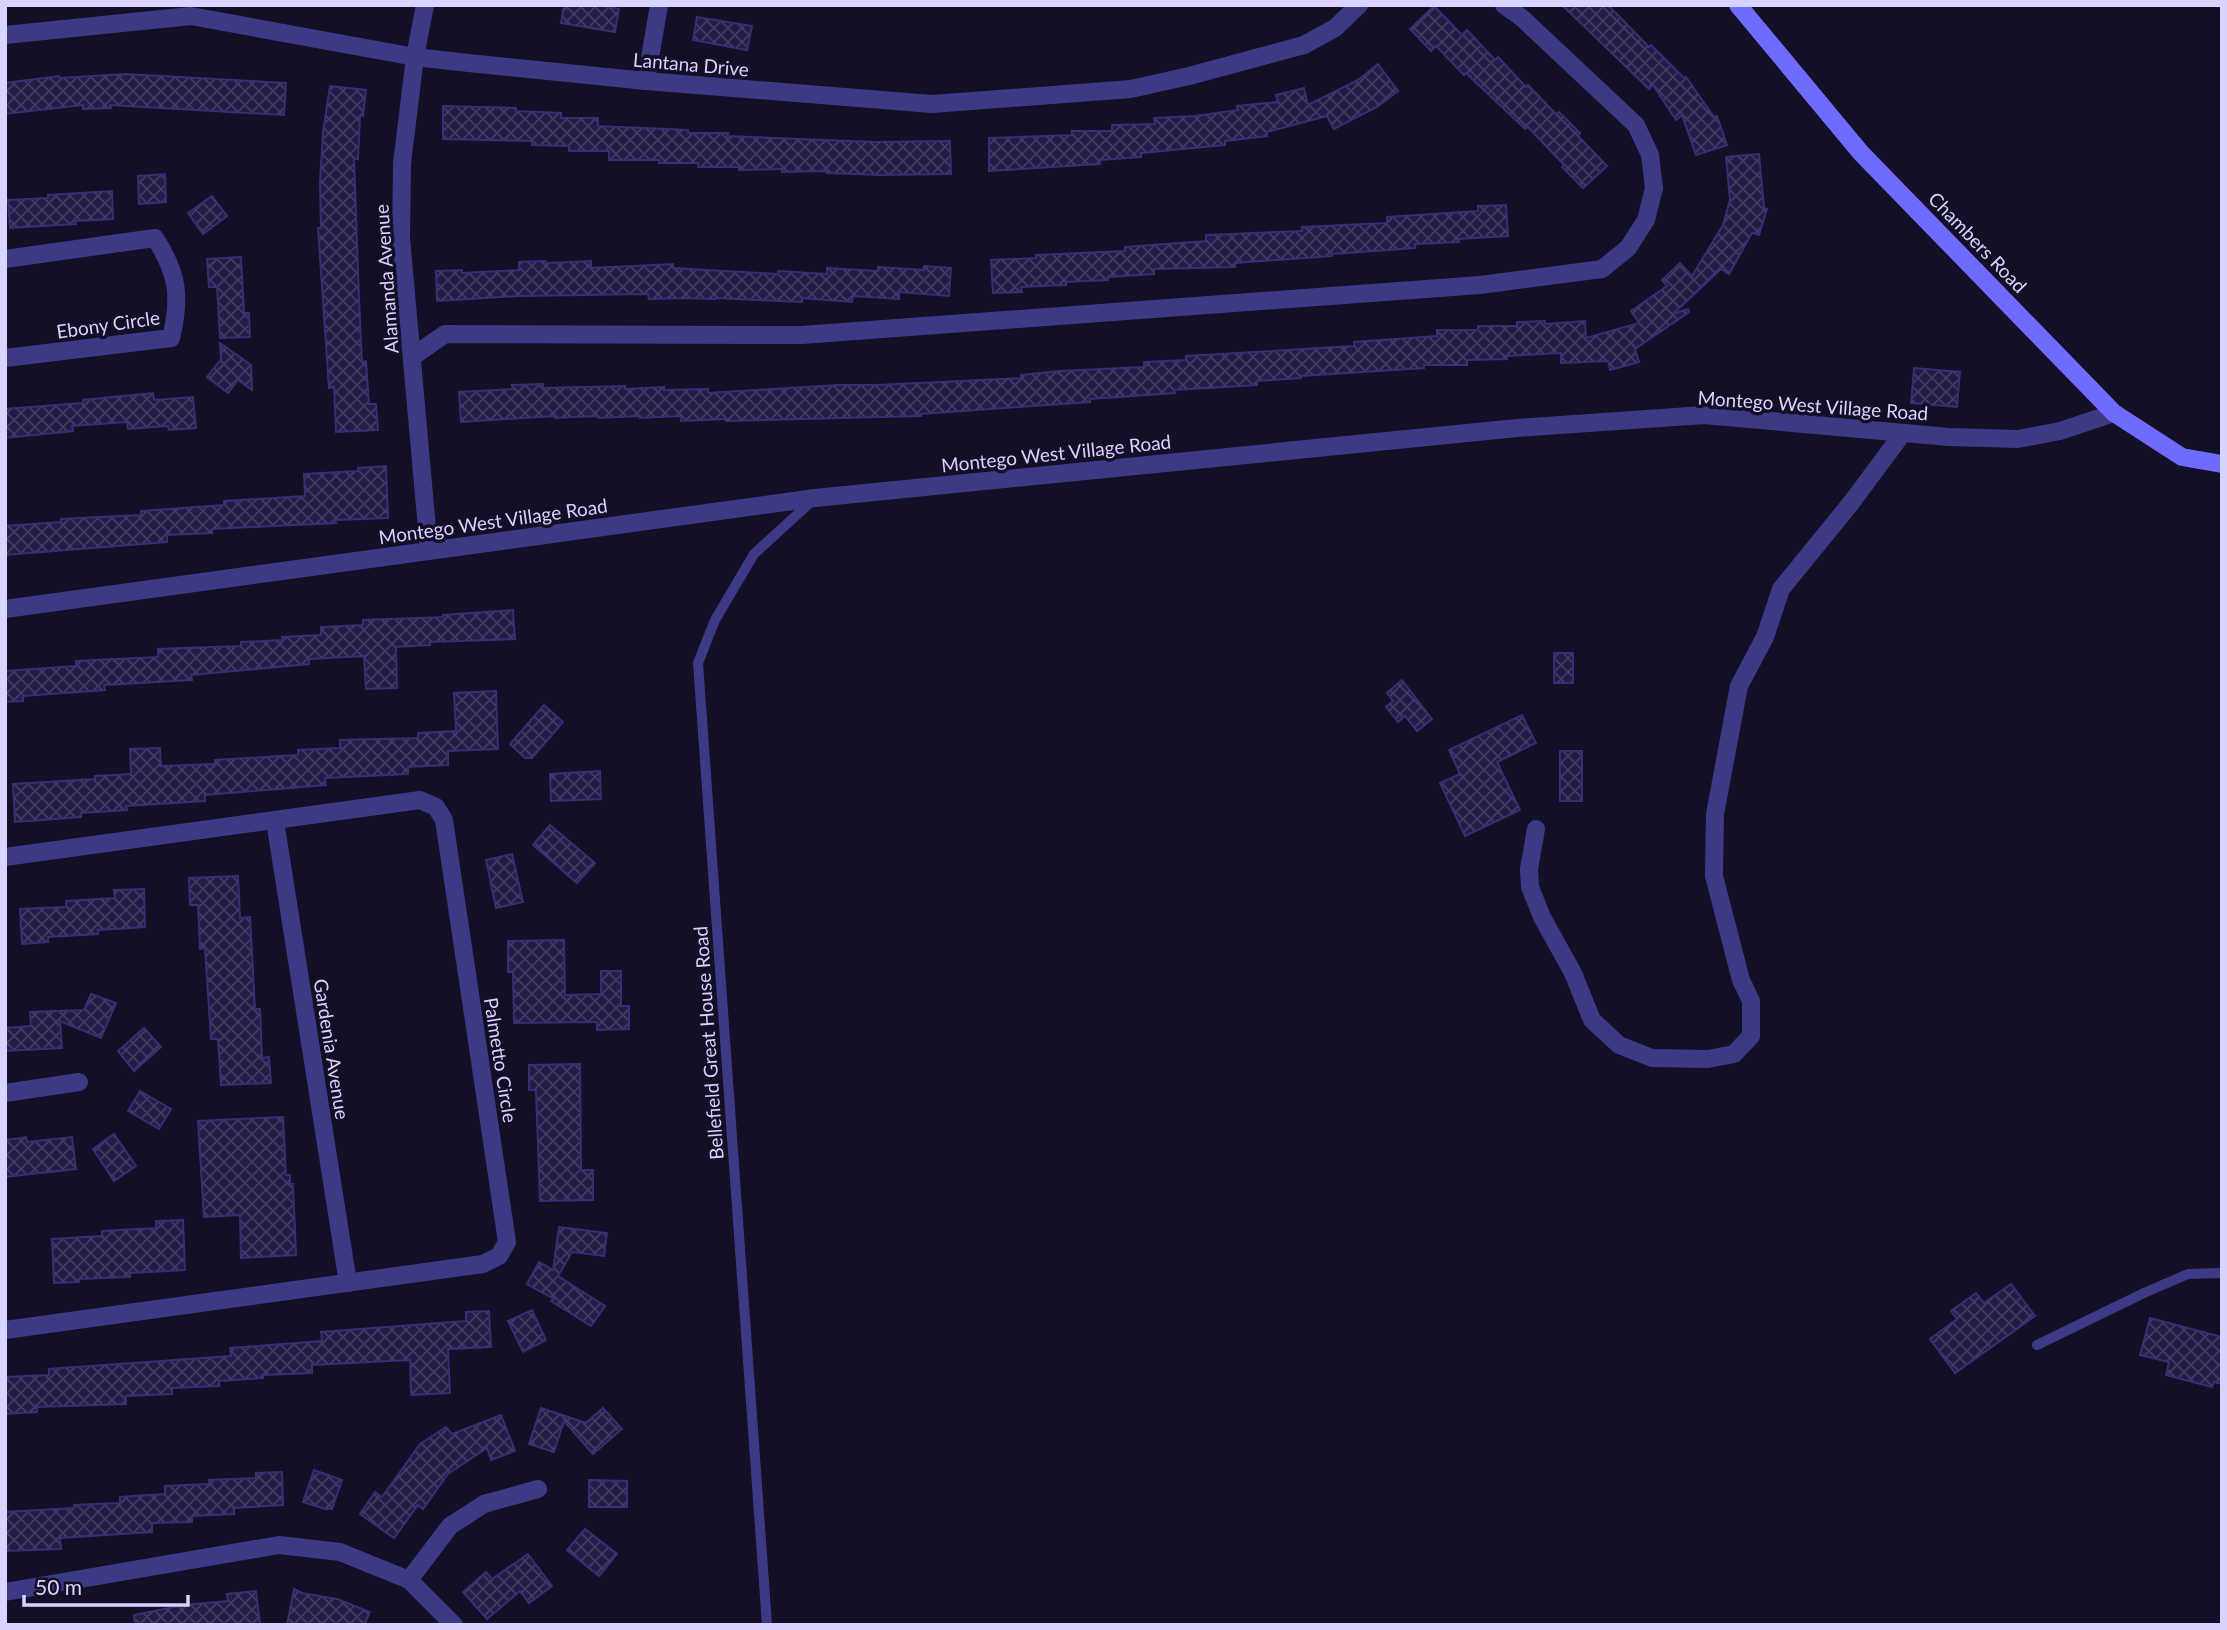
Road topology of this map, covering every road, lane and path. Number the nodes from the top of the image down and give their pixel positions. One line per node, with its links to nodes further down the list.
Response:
1 (425, 5): 8 (street, Alamanda Avenue)
2 (659, 5): 9 (street)
3 (1359, 5): 9 (street, Lantana Drive)
4 (1504, 5): 11 (street)
5 (1738, 5): 13 (street, Chambers Road)
6 (192, 11): 7 (street, Lantana Drive); 8 (street, Lantana Drive)
7 (5, 36)
8 (415, 57): 9 (street, Lantana Drive); 11 (street, Alamanda Avenue)
9 (646, 81)
10 (5, 259): 12 (street, Ebony Circle)
11 (412, 357): 17 (street, Alamanda Avenue)
12 (5, 358)
13 (2114, 413): 14 (street, Montego West Village Road); 15 (street, Chambers Road)
14 (1903, 433): 16 (street, Montego West Village Road); 20 (street)
15 (2222, 464)
16 (815, 498): 17 (street, Montego West Village Road); 32 (lane, Bellefield Great House Road)
17 (429, 551): 18 (street, Montego West Village Road)
18 (5, 609)
19 (275, 821): 21 (street, Palmetto Circle); 25 (street, Gardenia Avenue); 25 (street, Palmetto Circle)
20 (1536, 829)
21 (5, 856)
22 (79, 1082): 23 (street)
23 (5, 1093)
24 (2222, 1273): 27 (lane)
25 (348, 1283): 26 (street, Palmetto Circle)
26 (5, 1330)
27 (2038, 1345)
28 (538, 1489): 29 (street)
29 (409, 1580): 30 (street); 31 (street)
30 (5, 1592)
31 (454, 1625)
32 (767, 1625)

